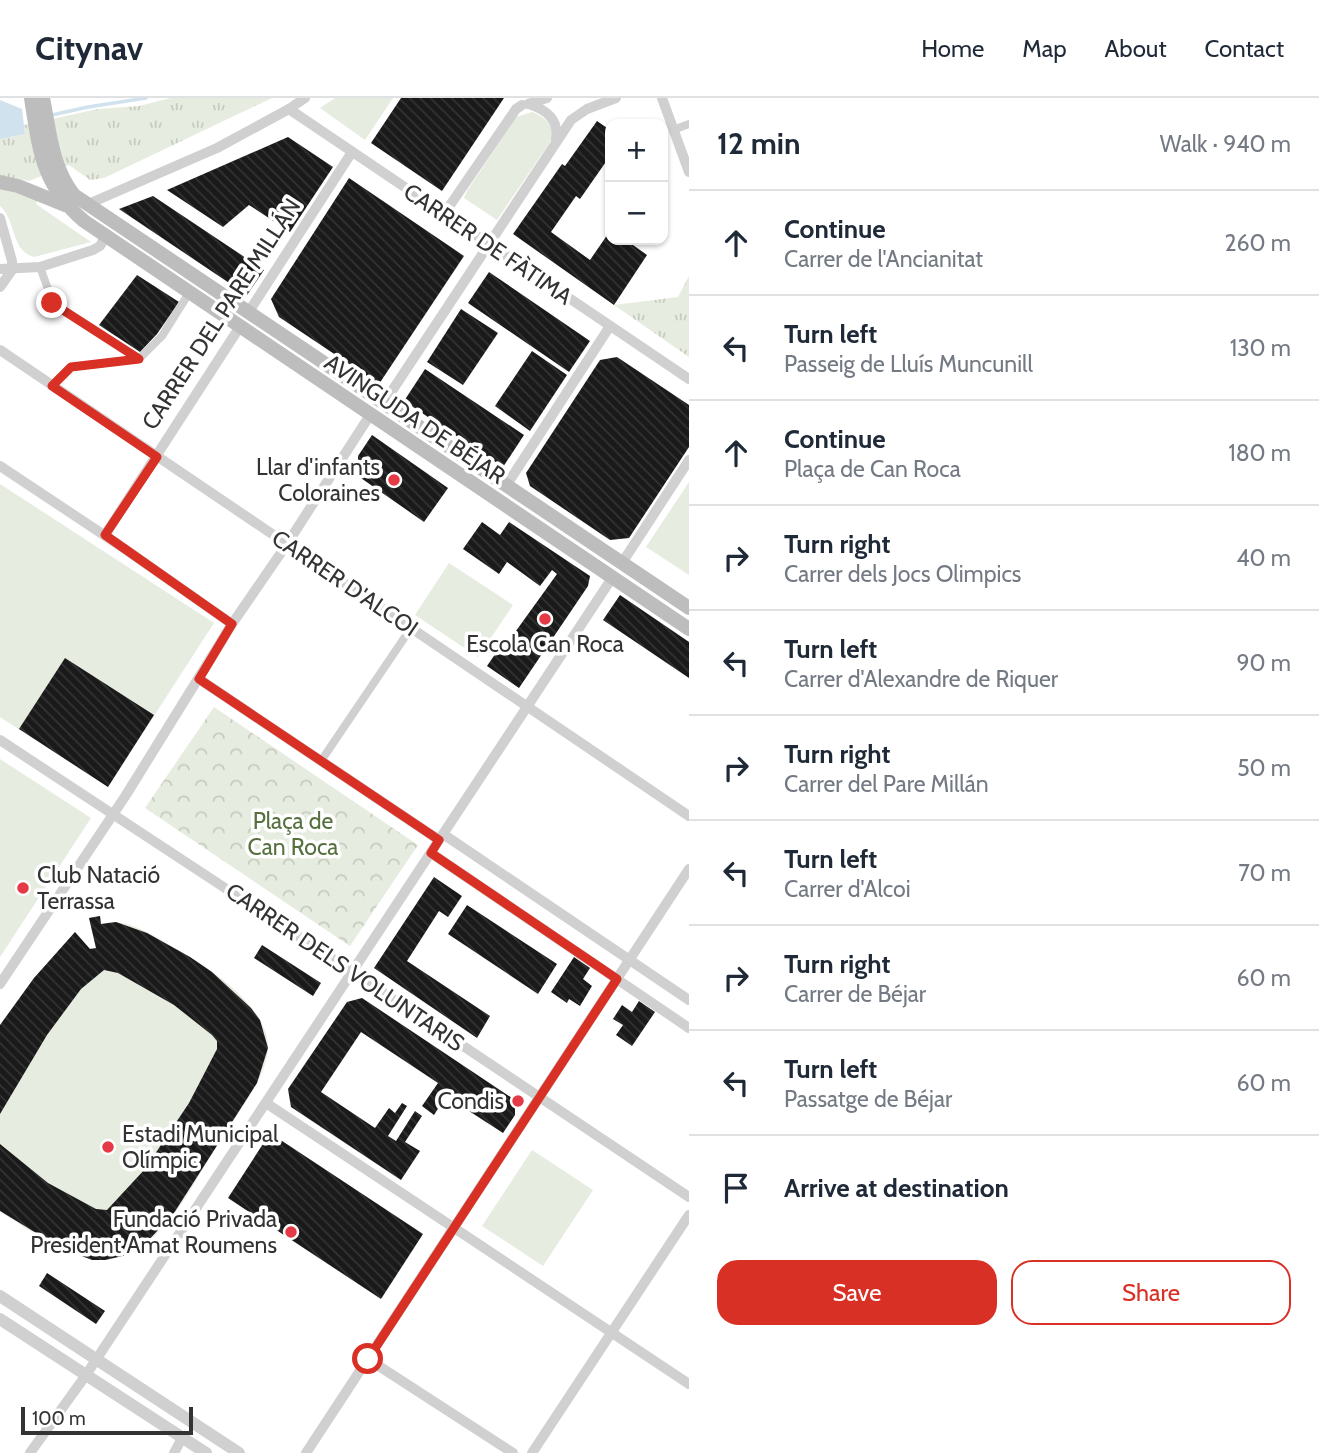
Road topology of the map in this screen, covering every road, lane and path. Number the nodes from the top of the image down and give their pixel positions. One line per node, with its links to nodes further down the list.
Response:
1 (31, 98): 13 (main road)
2 (43, 98): 13 (main road)
3 (304, 98): 8 (street)
4 (547, 98): 7 (street)
5 (616, 98): 11 (street)
6 (662, 98): 10 (street)
7 (524, 102): 11 (street); 18 (street)
8 (289, 109): 12 (street, CARRER DE FÀTIMA); 17 (street)
9 (689, 124): 10 (street)
10 (673, 130): 14 (street)
11 (556, 143): 21 (street)
12 (352, 152): 18 (street, CARRER DE FÀTIMA); 28 (street, CARRER DEL PARE MILLÁN)
13 (49, 159): 16 (main road, AVINGUDA DE BÉJAR); 17 (main road, AVINGUDA DE BÉJAR)
14 (689, 172)
15 (0, 183): 16 (main road)
16 (65, 205): 17 (street); 20 (main road, AVINGUDA DE BÉJAR)
17 (88, 205): 23 (main road, AVINGUDA DE BÉJAR)
18 (443, 214): 21 (street, CARRER DE FÀTIMA)
19 (0, 218): 25 (street)
20 (107, 243): 22 (street); 23 (main road, AVINGUDA DE BÉJAR); 27 (main road, AVINGUDA DE BÉJAR)
21 (488, 245): 29 (street, CARRER DE FÀTIMA); 35 (street)
22 (40, 267): 25 (street); 32 (street)
23 (181, 267): 28 (main road, AVINGUDA DE BÉJAR)
24 (0, 269): 25 (street)
25 (12, 270): 26 (street)
26 (0, 287)
27 (189, 293): 30 (main road, AVINGUDA DE BÉJAR); 32 (street)
28 (248, 313): 30 (main road, CARRER DEL PARE MILLÁN); 35 (main road, AVINGUDA DE BÉJAR)
29 (610, 326): 33 (street, CARRER DE FÀTIMA); 40 (street)
30 (239, 328): 36 (main road, AVINGUDA DE BÉJAR); 37 (street, CARRER DEL PARE MILLÁN)
31 (0, 350): 34 (street, CARRER D'ALCOI)
32 (139, 359): 34 (street)
33 (689, 379)
34 (52, 386): 37 (street, CARRER D'ALCOI)
35 (384, 403): 40 (main road, AVINGUDA DE BÉJAR)
36 (370, 415): 42 (street); 44 (main road, AVINGUDA DE BÉJAR)
37 (157, 457): 41 (street, CARRER DEL PARE MILLÁN); 42 (street, CARRER D'ALCOI)
38 (689, 460): 43 (street)
39 (0, 466): 41 (street)
40 (506, 486): 43 (main road, AVINGUDA DE BÉJAR)
41 (105, 535): 46 (street)
42 (288, 544): 46 (street); 47 (street, CARRER D'ALCOI)
43 (622, 563): 44 (main road); 45 (main road, AVINGUDA DE BÉJAR)
44 (612, 578): 48 (main road, AVINGUDA DE BÉJAR); 50 (street)
45 (689, 608)
46 (232, 624): 49 (street)
47 (411, 628): 50 (street, CARRER D'ALCOI); 52 (street)
48 (689, 629)
49 (199, 679): 52 (street); 53 (street)
50 (528, 708): 54 (street, CARRER D'ALCOI); 55 (street)
51 (0, 740): 53 (street, CARRER DELS VOLUNTARIS)
52 (321, 761): 55 (street)
53 (113, 813): 59 (street, CARRER DELS VOLUNTARIS); 61 (street)
54 (689, 816)
55 (441, 837): 56 (street); 58 (street)
56 (431, 853): 59 (street); 60 (street)
57 (689, 869): 58 (street)
58 (629, 960): 60 (street); 62 (street)
59 (352, 971): 64 (street, CARRER DELS VOLUNTARIS); 65 (street)
60 (617, 979): 63 (street); 64 (street)
61 (0, 984)
62 (689, 1000)
63 (689, 1028)
64 (539, 1097): 66 (street, CARRER DELS VOLUNTARIS); 68 (street)
65 (266, 1103): 68 (street); 72 (street)
66 (689, 1197)
67 (689, 1214): 71 (street)
68 (454, 1227): 71 (street); 73 (street)
69 (0, 1296): 72 (street)
70 (0, 1319): 74 (street)
71 (612, 1332): 75 (street); 83 (street)
72 (96, 1359): 74 (street); 80 (street)
73 (368, 1359): 81 (street); 82 (street)
74 (86, 1375): 76 (street); 77 (street)
75 (689, 1384)
76 (182, 1438): 78 (street); 79 (street)
77 (30, 1453)
78 (174, 1453)
79 (206, 1453)
80 (239, 1453)
81 (306, 1453)
82 (513, 1453)
83 (532, 1453)

